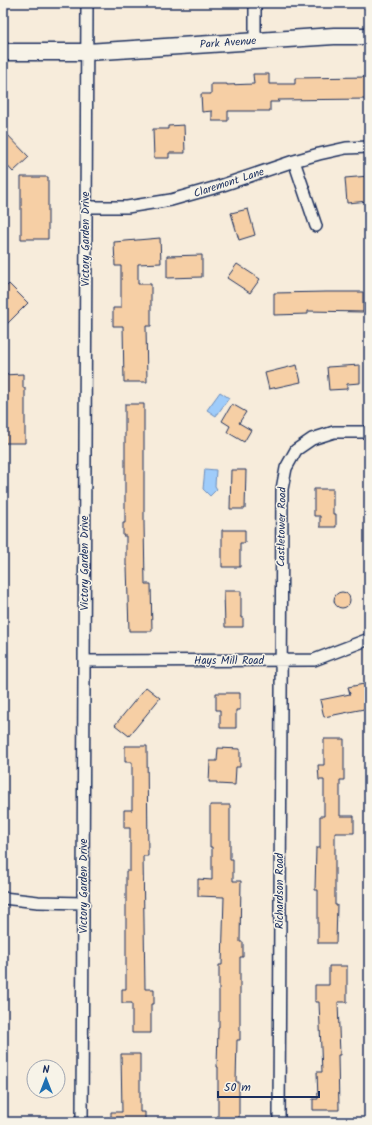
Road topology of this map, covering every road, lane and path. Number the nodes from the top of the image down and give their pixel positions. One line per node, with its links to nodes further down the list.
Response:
1 (87, 3): 6 (street, Victory Garden Drive)
2 (255, 3): 4 (street)
3 (369, 36): 4 (main road, Park Avenue)
4 (255, 41): 6 (main road, Park Avenue)
5 (3, 52): 6 (main road, Park Avenue)
6 (87, 52): 9 (street, Victory Garden Drive)
7 (369, 147): 8 (street, Claremont Lane)
8 (294, 161): 9 (street, Claremont Lane); 10 (street)
9 (86, 207): 13 (street, Victory Garden Drive)
10 (316, 226)
11 (369, 432): 14 (street, Castletower Road)
12 (369, 638): 14 (street, Hays Mill Road)
13 (84, 661): 14 (street, Hays Mill Road); 16 (street, Victory Garden Drive)
14 (280, 661): 18 (street, Richardson Road)
15 (3, 898): 16 (street)
16 (84, 903): 17 (street, Victory Garden Drive)
17 (82, 1122)
18 (279, 1122)

